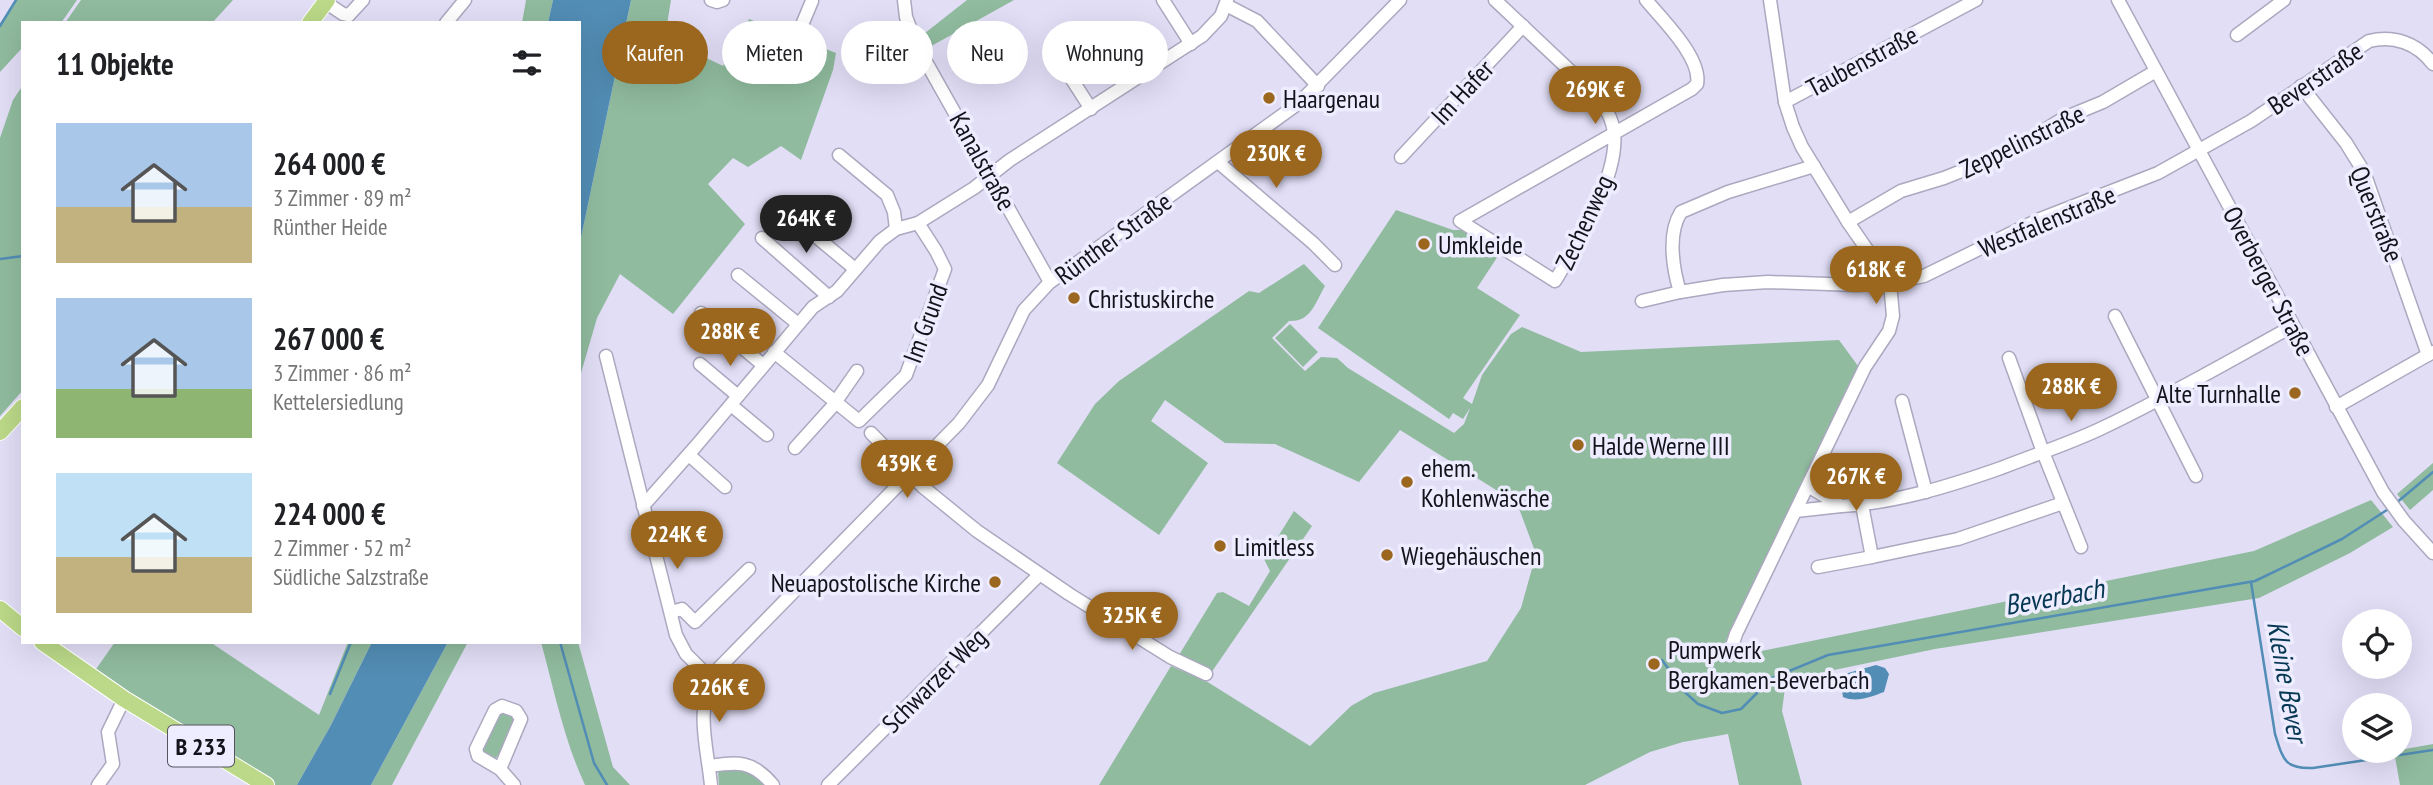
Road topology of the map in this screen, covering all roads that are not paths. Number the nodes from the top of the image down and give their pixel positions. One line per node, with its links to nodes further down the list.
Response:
1 (363, 0): 17 (street)
2 (465, 0): 19 (street)
3 (711, 0): 4 (street)
4 (723, 0)
5 (810, 0): 20 (street)
6 (904, 0): 37 (street, Kanalstraße)
7 (1163, 0): 23 (street)
8 (1400, 0): 27 (street, Rünther Straße)
9 (1495, 0): 21 (street, Zechenweg)
10 (1646, 0): 31 (street)
11 (1770, 0): 29 (street)
12 (1976, 0): 29 (street, Taubenstraße)
13 (2118, 0): 25 (street, Overberger Straße)
14 (2284, 0): 22 (street)
15 (326, 1): 17 (street); 18 (main road)
16 (1226, 3): 23 (street); 27 (street)
17 (348, 19)
18 (311, 21)
19 (448, 21)
20 (803, 21)
21 (1523, 26): 31 (street, Zechenweg); 34 (street, Im Hafer)
22 (2237, 35)
23 (1191, 44): 30 (street)
24 (2433, 64): 28 (street, Beverstraße)
25 (2156, 71): 32 (street, Overberger Straße); 39 (street, Zeppelinstraße)
26 (1075, 84): 30 (street)
27 (1318, 86): 35 (street, Rünther Straße)
28 (2301, 86): 32 (street, Beverstraße); 56 (street, Querstraße)
29 (1786, 102): 36 (street)
30 (1091, 109): 37 (street)
31 (1614, 132): 31 (street, Zechenweg)
32 (2199, 151): 47 (street, Westfalenstraße); 54 (street, Overberger Straße)
33 (839, 155): 41 (street)
34 (1401, 157)
35 (1218, 162): 43 (street); 46 (street, Rünther Straße)
36 (1814, 166): 39 (street); 48 (street)
37 (991, 173): 40 (street); 46 (street, Kanalstraße)
38 (783, 209): 44 (street)
39 (1848, 222): 47 (street)
40 (918, 223): 41 (street); 62 (street, Im Grund)
41 (896, 229): 44 (street)
42 (762, 238): 49 (street)
43 (1335, 265)
44 (855, 269): 49 (street)
45 (738, 275): 53 (street)
46 (1050, 282): 74 (street, Rünther Straße)
47 (1890, 283): 48 (street, Westfalenstraße); 76 (street)
48 (1680, 292): 50 (street, Westfalenstraße)
49 (829, 297): 53 (street)
50 (1642, 301)
51 (701, 313): 60 (street)
52 (2115, 316): 65 (street)
53 (798, 324): 55 (street)
54 (2293, 326): 65 (street); 66 (street, Overberger Straße)
55 (774, 352): 60 (street); 62 (street, Im Grund)
56 (2430, 354): 66 (street)
57 (606, 356): 81 (street)
58 (2010, 358): 72 (street)
59 (700, 364): 63 (street)
60 (763, 365): 63 (street)
61 (857, 370): 62 (street)
62 (835, 400): 71 (street)
63 (734, 401): 70 (street); 73 (street)
64 (1902, 401): 78 (street)
65 (2157, 401): 72 (street); 75 (street)
66 (2336, 407): 85 (street, Overberger Straße)
67 (21, 409): 68 (main road)
68 (0, 432)
69 (871, 433): 74 (street)
70 (767, 435)
71 (795, 449)
72 (2043, 452): 78 (street); 79 (street)
73 (689, 454): 77 (street); 81 (street)
74 (911, 473): 89 (street); 96 (street, Rünther Straße)
75 (2196, 476)
76 (1808, 486): 82 (street); 83 (street)
77 (726, 487)
78 (1926, 492): 80 (street)
79 (2063, 503): 84 (street); 86 (street)
80 (1862, 505): 82 (street); 86 (street)
81 (643, 506): 91 (street)
82 (1841, 506): 83 (street)
83 (1796, 510): 94 (street)
84 (2081, 547)
85 (2433, 553)
86 (1872, 557): 87 (street)
87 (1818, 567)
88 (749, 569): 91 (street)
89 (1040, 575): 95 (street); 105 (street, Schwarzer Weg)
90 (0, 609): 92 (main road)
91 (671, 612): 96 (street)
92 (21, 626)
93 (45, 644): 97 (main road, B 233)
94 (1729, 655)
95 (1206, 674)
96 (711, 679): 98 (street, Rünther Straße)
97 (124, 699): 100 (street); 101 (main road, B 233)
98 (709, 766): 103 (street, Rünther Straße); 104 (street)
99 (500, 769): 99 (street); 102 (street)
100 (98, 785)
101 (267, 785)
102 (514, 785)
103 (711, 785)
104 (773, 785)
105 (828, 785)

